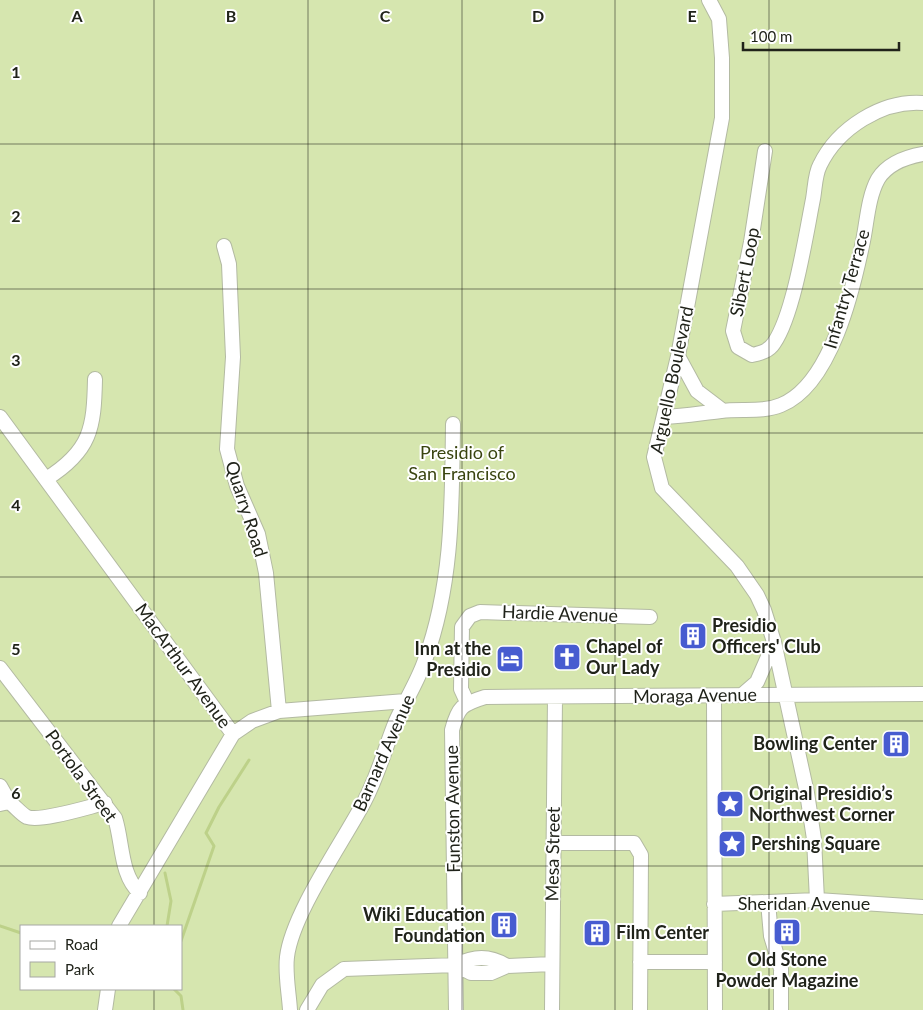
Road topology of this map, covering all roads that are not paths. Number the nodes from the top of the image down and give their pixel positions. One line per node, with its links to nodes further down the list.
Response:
1 (709, 0): 6 (street, Arguello Boulevard)
2 (923, 103): 3 (street, Sibert Loop)
3 (765, 151)
4 (923, 154): 8 (street, Infantry Terrace)
5 (224, 246): 23 (street, Quarry Road)
6 (678, 356): 8 (street); 10 (street, Arguello Boulevard)
7 (95, 379): 12 (street)
8 (722, 410): 10 (street, Infantry Terrace)
9 (0, 417): 12 (street, MacArthur Avenue)
10 (664, 417): 14 (street, Arguello Boulevard)
11 (453, 424): 21 (street, Barnard Avenue)
12 (46, 480): 24 (street, MacArthur Avenue)
13 (650, 617): 22 (street, Hardie Avenue)
14 (774, 642): 16 (street, Arguello Boulevard); 18 (street)
15 (0, 668): 27 (street, Portola Street)
16 (786, 694): 17 (street, Moraga Avenue); 18 (street, Moraga Avenue); 30 (street, Arguello Boulevard)
17 (923, 694)
18 (742, 695): 19 (street, Moraga Avenue)
19 (714, 696): 20 (street, Moraga Avenue); 33 (street)
20 (555, 697): 22 (street, Moraga Avenue); 28 (street, Mesa Street)
21 (406, 701): 23 (street); 43 (street, Barnard Avenue)
22 (467, 702): 40 (street, Funston Avenue)
23 (279, 711): 24 (street)
24 (233, 734): 29 (street, MacArthur Avenue)
25 (0, 786): 26 (street)
26 (4, 803): 27 (street)
27 (105, 803): 29 (street, Portola Street)
28 (553, 843): 37 (street); 39 (street, Mesa Street)
29 (140, 894): 35 (street, MacArthur Avenue)
30 (817, 900): 31 (street, Sheridan Avenue); 34 (street, Sheridan Avenue)
31 (768, 902): 32 (street, Sheridan Avenue); 36 (street)
32 (749, 903): 33 (street, Sheridan Avenue); 36 (street)
33 (714, 904): 38 (street)
34 (923, 907)
35 (121, 925)
36 (771, 936): 49 (street)
37 (640, 962): 38 (street); 47 (street)
38 (715, 962): 48 (street)
39 (552, 964): 40 (street); 46 (street, Mesa Street)
40 (456, 965): 44 (street); 45 (street, Funston Avenue)
41 (108, 990): 42 (street)
42 (105, 1010)
43 (290, 1010)
44 (307, 1010)
45 (456, 1010)
46 (552, 1010)
47 (640, 1010)
48 (715, 1010)
49 (781, 1010)

